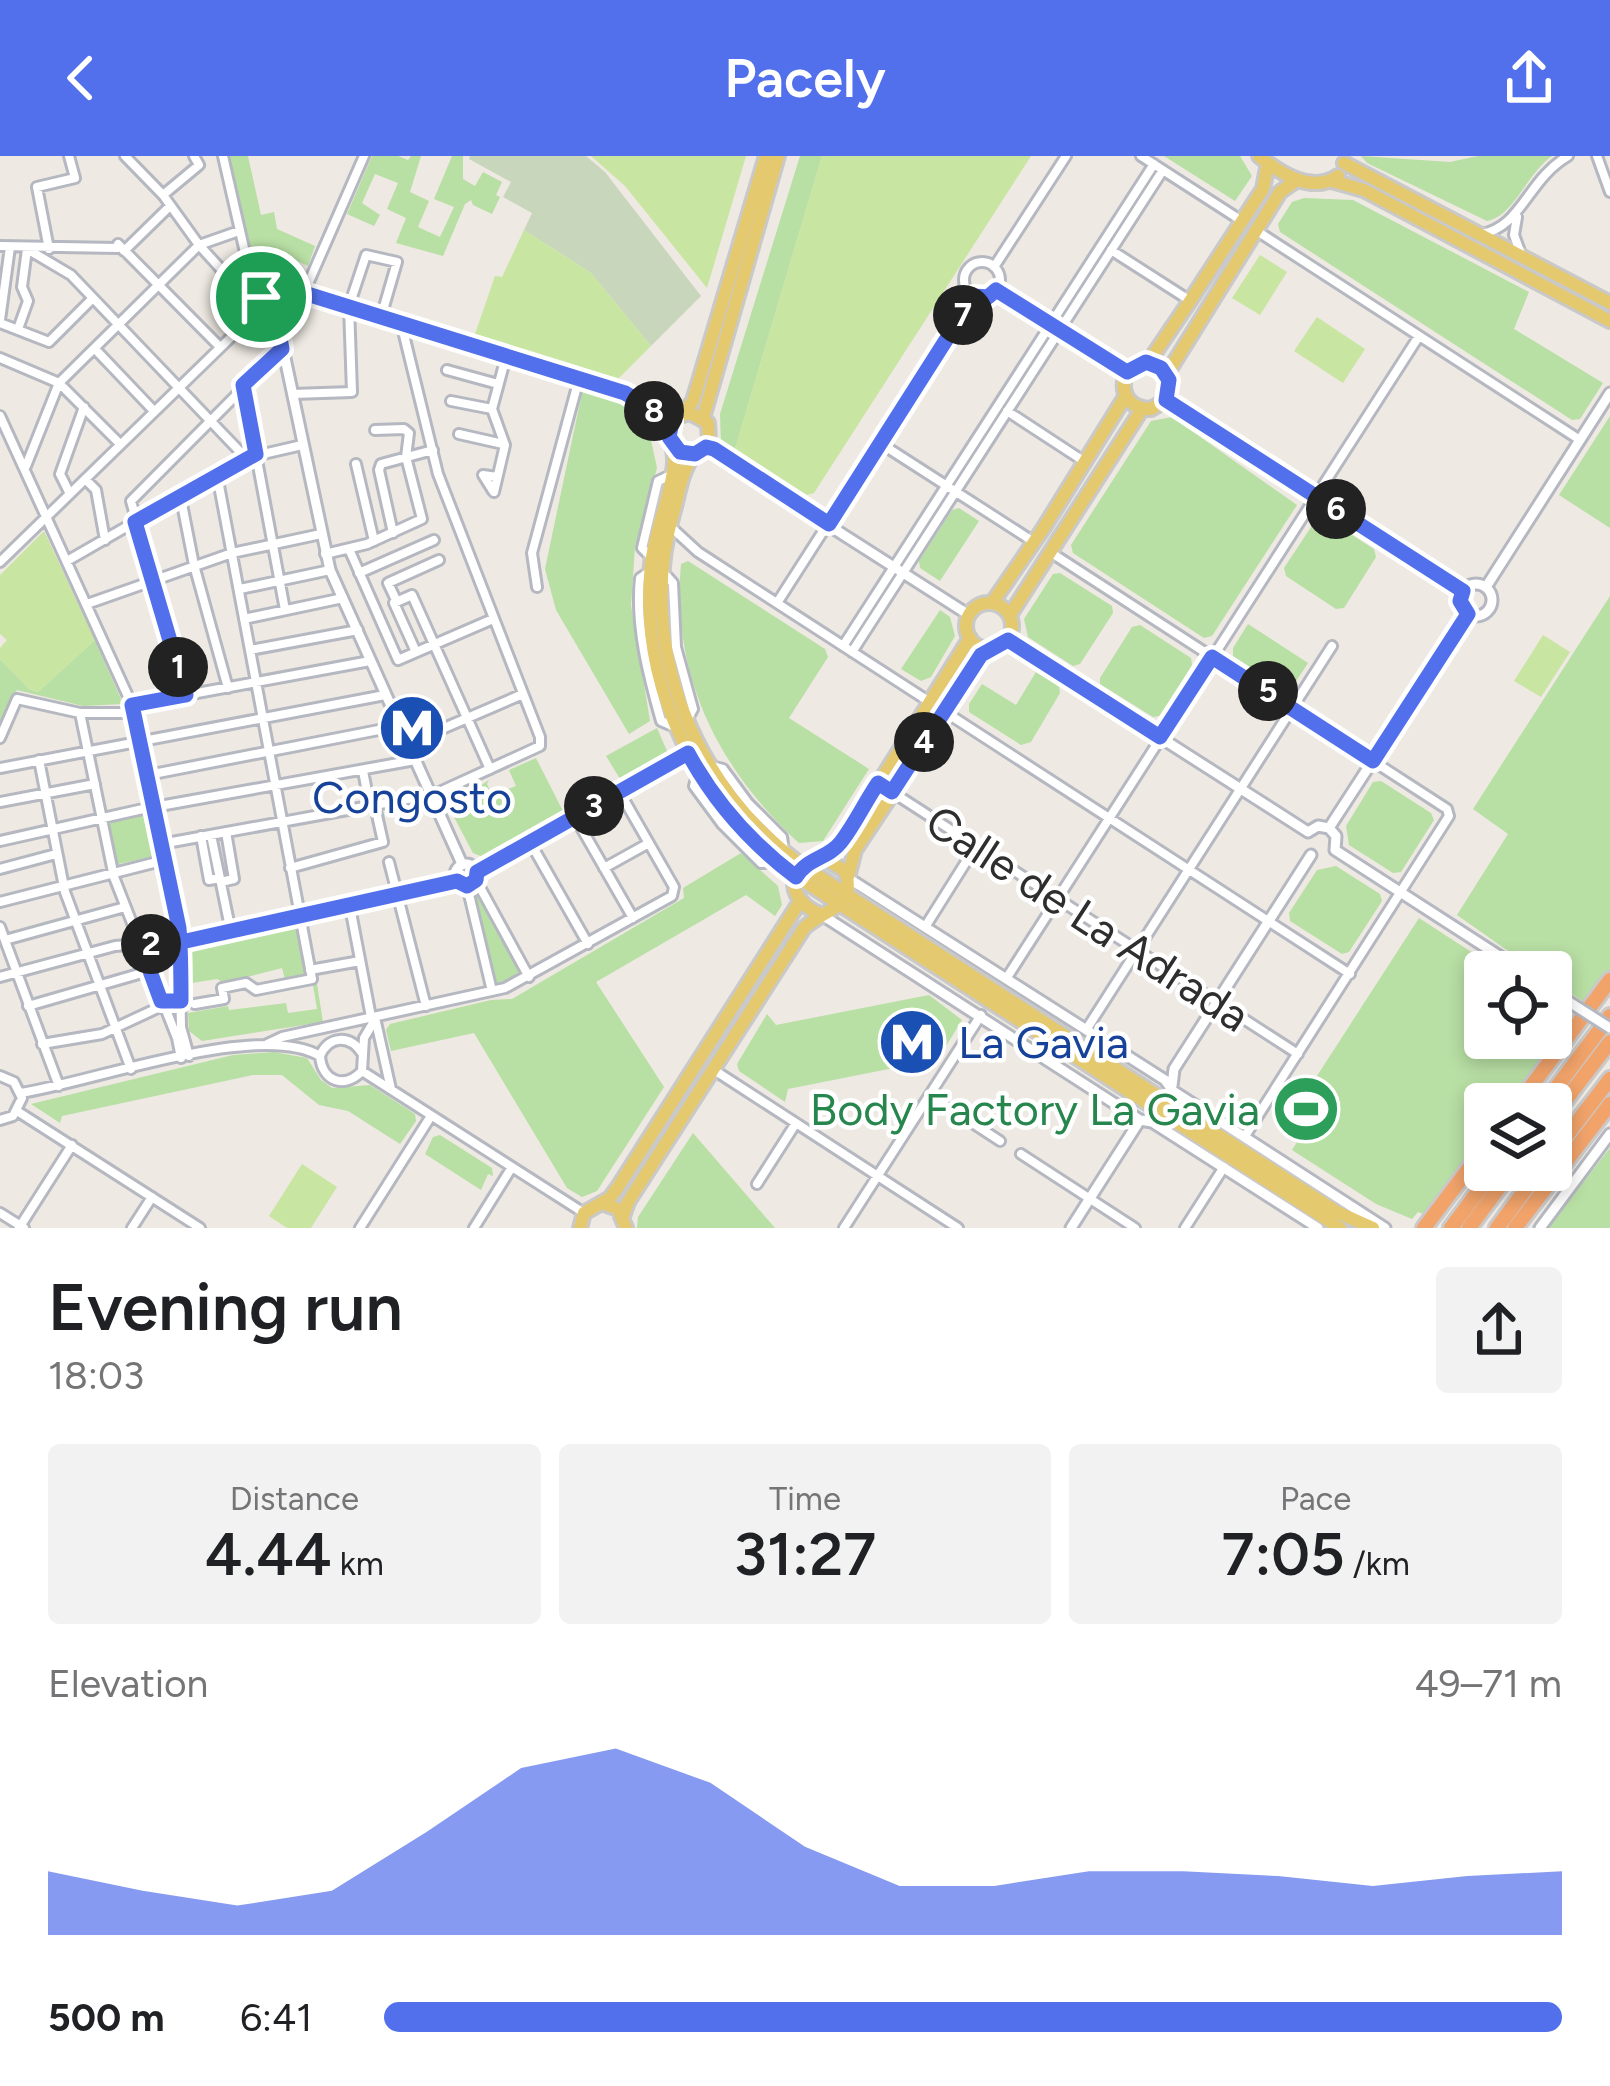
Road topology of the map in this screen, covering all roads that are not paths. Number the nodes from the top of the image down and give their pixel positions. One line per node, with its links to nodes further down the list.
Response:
1 (69, 156): 29 (street)
2 (125, 156): 18 (street)
3 (223, 156): 23 (street)
4 (364, 156): 36 (street)
5 (766, 156): 76 (main road)
6 (778, 156): 77 (main road)
7 (1066, 156): 32 (street)
8 (1141, 156): 14 (street)
9 (1568, 156): 20 (street)
10 (1597, 156): 17 (street)
11 (1263, 159): 15 (main road); 21 (main road)
12 (1344, 160): 16 (main road); 24 (main road)
13 (196, 161): 18 (street)
14 (1158, 167): 21 (street); 30 (street); 49 (street)
15 (1297, 180): 16 (main road); 22 (main road)
16 (1332, 181): 45 (main road)
17 (1610, 192)
18 (163, 195): 19 (street)
19 (170, 206): 25 (street); 27 (street)
20 (1520, 208): 24 (street); 31 (street)
21 (1241, 220): 40 (main road)
22 (1256, 230): 51 (street); 60 (main road)
23 (239, 231): 25 (street); 39 (street)
24 (1479, 234): 31 (main road)
25 (199, 245): 33 (street); 39 (street)
26 (5, 247): 28 (street); 34 (street)
27 (121, 247): 29 (street); 33 (street)
28 (27, 249): 29 (street); 38 (street); 50 (street)
29 (49, 249)
30 (1111, 250): 40 (street); 49 (street)
31 (1522, 256): 41 (main road)
32 (994, 267): 35 (street); 37 (street)
33 (159, 284): 47 (street); 52 (street)
34 (3, 285): 46 (street)
35 (996, 290): 37 (street); 49 (street)
36 (304, 293): 42 (street); 43 (street)
37 (974, 296): 84 (street)
38 (93, 298): 47 (street); 50 (street)
39 (259, 298): 42 (street); 42 (street); 52 (street)
40 (1190, 301): 57 (main road)
41 (1610, 303)
42 (278, 306): 54 (main road)
43 (349, 306): 44 (street); 44 (street); 67 (street)
44 (381, 317): 48 (street)
45 (1610, 321)
46 (0, 322): 50 (street)
47 (120, 325): 53 (street); 65 (street)
48 (406, 326): 55 (street); 88 (street)
49 (1054, 328): 59 (street); 72 (street)
50 (18, 329)
51 (1419, 336): 82 (street); 101 (street)
52 (220, 346): 65 (street)
53 (95, 349): 62 (street); 75 (street)
54 (282, 349): 64 (street); 67 (main road)
55 (506, 357): 61 (street); 63 (street)
56 (0, 358): 62 (street)
57 (1146, 362): 59 (main road); 60 (main road)
58 (447, 370): 63 (street)
59 (1127, 372): 68 (main road)
60 (1166, 374): 69 (main road)
61 (579, 379): 76 (street); 128 (street)
62 (59, 383): 71 (street); 94 (street)
63 (498, 384): 73 (street)
64 (243, 385): 78 (street); 90 (street)
65 (179, 386): 75 (street); 78 (street)
66 (1610, 393): 82 (main road)
67 (291, 394): 86 (main road)
68 (1125, 397): 74 (main road); 92 (main road)
69 (1166, 400): 74 (main road); 101 (street)
70 (451, 401): 73 (street)
71 (84, 407): 85 (street); 99 (street)
72 (1002, 408): 92 (street); 98 (street)
73 (492, 409): 87 (street)
74 (1142, 409): 115 (main road)
75 (154, 411): 85 (street)
76 (677, 418): 77 (main road); 83 (main road)
77 (704, 418): 89 (main road)
78 (210, 419): 90 (street); 103 (street)
79 (2, 421): 94 (street)
80 (375, 430): 91 (street)
81 (459, 434): 87 (street)
82 (1580, 440): 129 (main road)
83 (670, 442): 89 (main road); 122 (main road)
84 (880, 443): 98 (street); 105 (street)
85 (121, 444): 97 (street)
86 (302, 445): 90 (street); 107 (main road)
87 (505, 445): 96 (street)
88 (433, 450): 91 (street); 142 (street)
89 (700, 450): 104 (main road); 105 (main road)
90 (251, 456): 95 (street); 112 (street)
91 (406, 458): 106 (street); 106 (street)
92 (1086, 463): 111 (main road)
93 (356, 464): 110 (street)
94 (26, 469): 102 (street)
95 (217, 475): 100 (street); 116 (street)
96 (497, 477)
97 (85, 479): 99 (street); 108 (street)
98 (950, 488): 111 (street); 123 (street)
99 (70, 494): 102 (street)
100 (180, 494): 103 (street); 121 (street)
101 (1316, 496): 131 (street); 152 (street)
102 (46, 517): 119 (street); 120 (street)
103 (135, 522): 108 (street); 126 (street)
104 (670, 522): 114 (street); 122 (main road)
105 (829, 524): 123 (main road); 134 (street)
106 (393, 532): 110 (street)
107 (321, 535): 112 (street); 117 (main road)
108 (105, 540): 119 (street)
109 (434, 540): 125 (street)
110 (374, 541): 113 (street)
111 (1034, 542): 135 (main road)
112 (275, 544): 116 (street); 127 (street)
113 (349, 549): 117 (street); 125 (street)
114 (694, 550): 122 (street); 134 (street)
115 (1048, 551): 140 (main road); 152 (street)
116 (232, 554): 121 (street); 130 (street)
117 (326, 554): 124 (main road)
118 (439, 560): 133 (street)
119 (67, 561): 136 (street)
120 (0, 562)
121 (194, 565): 126 (street); 155 (street)
122 (657, 565): 166 (main road); 166 (street)
123 (899, 569): 139 (main road); 148 (street)
124 (331, 570): 127 (street); 132 (main road)
125 (359, 573): 151 (street)
126 (154, 580): 136 (street); 157 (street)
127 (282, 580): 130 (street); 137 (street)
128 (537, 587)
129 (1486, 587): 131 (main road); 138 (main road)
130 (240, 589): 141 (street)
131 (1463, 591): 138 (main road)
132 (344, 597): 137 (street); 143 (main road)
133 (395, 601): 146 (street); 151 (street)
134 (777, 603): 148 (street)
135 (992, 603): 139 (main road); 140 (main road)
136 (87, 604): 161 (street)
137 (285, 610): 141 (street)
138 (1468, 614): 177 (main road)
139 (969, 615): 144 (main road)
140 (1010, 615): 145 (main road)
141 (244, 619): 150 (street)
142 (493, 620): 146 (street); 156 (street)
143 (358, 630): 150 (street); 153 (main road)
144 (970, 638): 149 (main road); 159 (main road)
145 (1008, 640): 149 (main road); 168 (main road)
146 (435, 644): 151 (street); 164 (street)
147 (1332, 646): 160 (street)
148 (848, 649): 159 (street)
149 (988, 649): 162 (main road)
150 (250, 650): 154 (street)
151 (416, 652)
152 (1212, 657): 160 (street); 168 (street)
153 (370, 661): 154 (street); 158 (main road)
154 (257, 683): 155 (street); 165 (street)
155 (228, 688): 157 (street)
156 (523, 694): 164 (street); 179 (street)
157 (186, 695): 161 (street)
158 (385, 695): 165 (street); 167 (main road)
159 (931, 703): 162 (street); 183 (main road)
160 (1293, 707): 177 (street); 186 (street)
161 (133, 709): 163 (street); 170 (street)
162 (944, 712): 188 (main road); 196 (street)
163 (80, 713): 169 (street); 172 (street)
164 (468, 718): 171 (street); 179 (street)
165 (264, 719): 170 (street); 173 (street)
166 (681, 724): 174 (main road); 180 (main road)
167 (399, 726): 171 (main road); 173 (street)
168 (1160, 737): 186 (main road); 196 (street)
169 (0, 738)
170 (140, 741): 172 (street); 182 (street)
171 (407, 744): 176 (main road)
172 (87, 752): 175 (street); 184 (street)
173 (269, 752): 182 (street); 185 (street)
174 (688, 753): 180 (main road); 187 (street)
175 (39, 760): 178 (street); 189 (street)
176 (415, 760): 181 (street); 190 (main road)
177 (1373, 761): 199 (main road); 226 (street)
178 (0, 768)
179 (490, 769): 190 (street)
180 (704, 769): 211 (main road); 211 (street)
181 (363, 771): 185 (street); 192 (street)
182 (148, 776): 193 (street)
183 (878, 783): 188 (street, Calle de La Adrada); 212 (main road)
184 (95, 784): 189 (street); 195 (street)
185 (275, 787): 193 (street); 197 (street)
186 (1240, 789): 201 (main road); 219 (street)
187 (620, 791): 194 (street); 205 (street)
188 (892, 792): 207 (street, Calle de La Adrada); 222 (main road)
189 (45, 793): 191 (street); 198 (street)
190 (430, 794): 192 (street); 215 (main road)
191 (0, 802)
192 (372, 806): 197 (street); 216 (street)
193 (154, 807): 195 (street); 206 (street)
194 (575, 817): 204 (street); 217 (street)
195 (102, 818): 198 (street); 221 (street)
196 (1109, 818): 219 (street); 228 (street)
197 (281, 821): 200 (street); 216 (street)
198 (52, 827): 203 (street); 209 (street)
199 (1329, 828): 201 (main road); 208 (main road)
200 (226, 832): 202 (street); 223 (street)
201 (1308, 832): 210 (main road)
202 (206, 836): 206 (street); 223 (street)
203 (0, 839)
204 (530, 842): 224 (street); 245 (street)
205 (649, 843): 217 (street); 236 (street)
206 (161, 844): 213 (street)
207 (976, 846): 228 (street, Calle de La Adrada); 240 (street)
208 (1335, 850): 210 (main road); 226 (main road)
209 (57, 854): 218 (street); 225 (street)
210 (1311, 855): 238 (main road)
211 (780, 857): 220 (main road)
212 (824, 858): 220 (main road); 222 (main road)
213 (165, 860): 221 (street); 243 (street)
214 (389, 862): 227 (street)
215 (462, 864): 224 (main road); 224 (main road)
216 (290, 868): 235 (street)
217 (604, 868): 236 (street)
218 (0, 869)
219 (1189, 869): 238 (street); 246 (street)
220 (799, 872): 229 (main road); 231 (main road)
221 (113, 874): 225 (street); 232 (street)
222 (848, 878): 229 (main road); 240 (main road)
223 (220, 880): 241 (street)
224 (469, 880): 227 (street); 255 (street); 259 (street)
225 (63, 886): 230 (street); 237 (street)
226 (1401, 893): 247 (main road); 253 (street)
227 (398, 895): 233 (street); 266 (street)
228 (1057, 898): 246 (street, Calle de La Adrada); 256 (street)
229 (844, 900): 234 (main road); 294 (main road)
230 (0, 902)
231 (800, 903): 234 (main road); 320 (main road)
232 (125, 907): 237 (street); 244 (street)
233 (350, 907): 235 (street); 249 (street)
234 (822, 915): 267 (main road); 284 (main road)
235 (300, 918): 241 (street); 250 (street)
236 (633, 918): 245 (street)
237 (76, 921): 242 (street); 248 (street)
238 (1270, 922): 253 (street); 261 (main road)
239 (0, 927): 242 (street)
240 (925, 927): 256 (main road)
241 (231, 932): 243 (street)
242 (5, 940): 252 (street)
243 (180, 942): 244 (street); 260 (street)
244 (140, 944): 248 (street); 251 (street)
245 (588, 944): 255 (street)
246 (1137, 950): 261 (street, Calle de La Adrada); 273 (street)
247 (1491, 951)
248 (88, 953): 252 (street); 258 (street)
249 (360, 961): 250 (street); 269 (street)
250 (310, 970): 263 (street)
251 (149, 971): 258 (street); 262 (street)
252 (17, 973): 254 (street); 265 (street)
253 (1350, 974): 280 (street)
254 (0, 977)
255 (529, 977): 259 (street)
256 (1006, 979): 273 (main road)
257 (1610, 980): 290 (highway)
258 (100, 985): 265 (street); 270 (street)
259 (492, 991): 266 (street)
260 (181, 1001): 262 (street); 271 (street)
261 (1217, 1002): 280 (street, Calle de La Adrada); 285 (main road)
262 (162, 1003): 270 (street); 274 (street)
263 (195, 1004)
264 (1572, 1004): 272 (main road, bridge)
265 (28, 1006): 277 (street)
266 (426, 1006): 269 (street)
267 (981, 1015): 297 (street); 299 (main road)
268 (1610, 1016): 291 (highway)
269 (373, 1020): 275 (street); 278 (street); 279 (street); 293 (street)
270 (116, 1027): 277 (street); 283 (street)
271 (181, 1027): 274 (street); 282 (street)
272 (1610, 1028)
273 (1086, 1030): 288 (main road)
274 (177, 1039): 282 (street)
275 (343, 1039): 279 (street); 281 (street)
276 (1610, 1042): 295 (highway)
277 (42, 1044): 292 (street)
278 (267, 1044): 281 (street); 282 (street)
279 (363, 1054): 286 (street)
280 (1298, 1054): 306 (street)
281 (320, 1056): 286 (street)
282 (185, 1057): 283 (street)
283 (131, 1069): 292 (street)
284 (714, 1070): 303 (street); 323 (main road)
285 (1174, 1070): 288 (main road); 299 (main road)
286 (362, 1071): 293 (street)
287 (0, 1076): 296 (street)
288 (1159, 1077): 294 (main road); 299 (main road)
289 (1610, 1079): 304 (highway)
290 (1533, 1083)
291 (1560, 1083)
292 (59, 1086): 296 (street)
293 (392, 1090): 301 (street)
294 (1139, 1092): 299 (main road); 299 (main road)
295 (1572, 1092)
296 (21, 1093): 300 (street)
297 (931, 1096): 307 (street); 312 (street)
298 (1610, 1104): 342 (highway)
299 (1158, 1107): 306 (main road); 311 (main road); 319 (main road); 335 (main road); 336 (main road)
300 (17, 1111): 302 (street); 308 (street)
301 (431, 1116): 310 (street); 327 (street)
302 (0, 1120)
303 (796, 1123): 312 (street); 314 (street)
304 (1572, 1129)
305 (1610, 1134): 343 (main road)
306 (1245, 1136): 337 (main road)
307 (1000, 1141)
308 (72, 1145): 318 (street); 324 (street)
309 (1021, 1154): 319 (street)
310 (512, 1167): 322 (street); 328 (street)
311 (1224, 1167): 333 (street); 334 (main road)
312 (878, 1176): 329 (street); 330 (street)
313 (1464, 1176): 338 (highway)
314 (757, 1184)
315 (1478, 1191): 339 (highway)
316 (1497, 1191): 340 (highway)
317 (1524, 1191): 341 (highway)
318 (152, 1197): 325 (street); 326 (street)
319 (1089, 1199): 331 (main road); 332 (street)
320 (602, 1203): 322 (main road); 323 (main road)
321 (0, 1213): 324 (street)
322 (582, 1221)
323 (624, 1222)
324 (21, 1227)
325 (132, 1228)
326 (200, 1228)
327 (360, 1228)
328 (474, 1228)
329 (844, 1228)
330 (958, 1228)
331 (1071, 1228)
332 (1135, 1228)
333 (1185, 1228)
334 (1318, 1228)
335 (1340, 1228)
336 (1373, 1228)
337 (1385, 1228)
338 (1424, 1228)
339 (1451, 1228)
340 (1469, 1228)
341 (1497, 1228)
342 (1515, 1228)
343 (1540, 1228)

